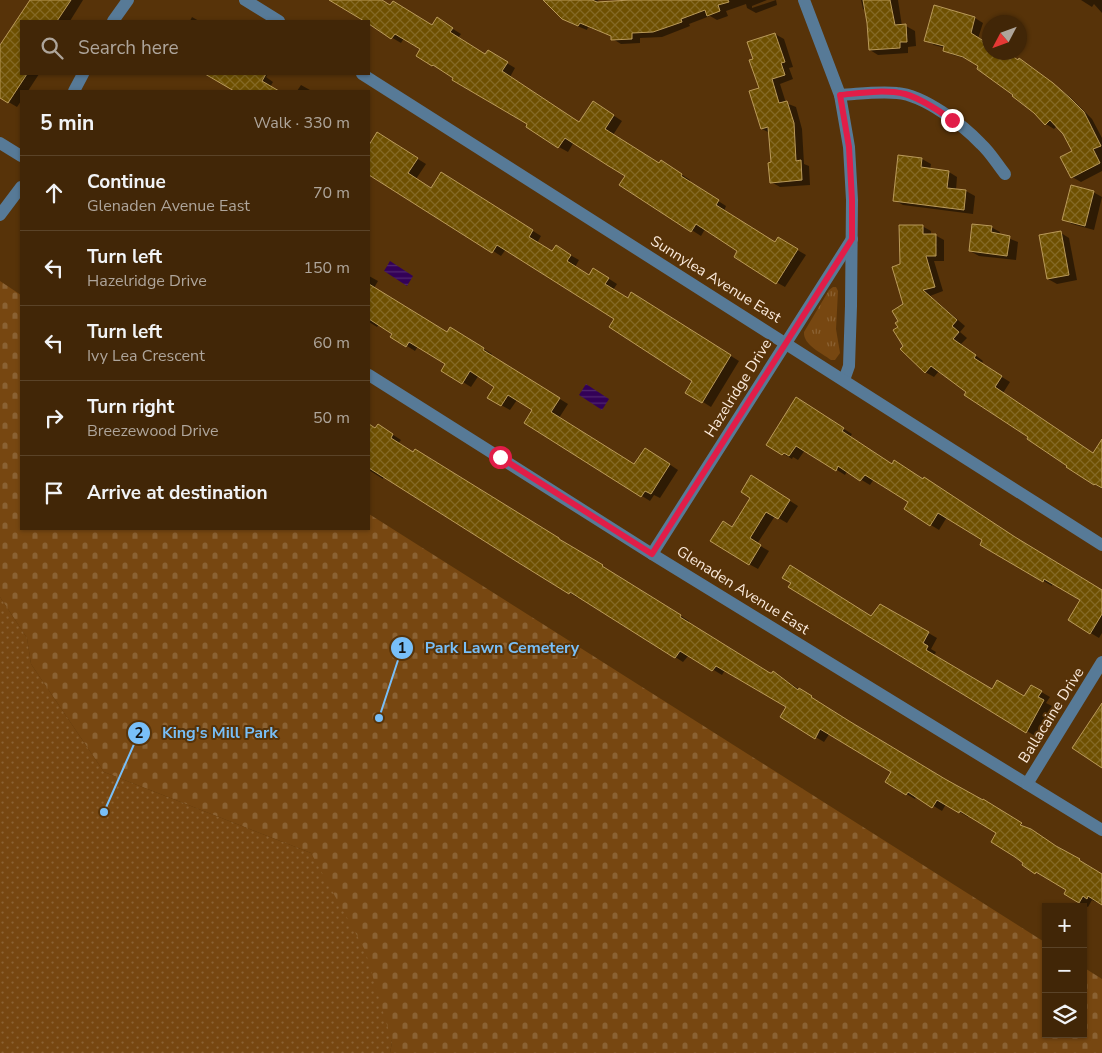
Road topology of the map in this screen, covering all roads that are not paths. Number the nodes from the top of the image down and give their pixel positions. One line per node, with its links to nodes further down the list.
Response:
1 (128, 0): 4 (street)
2 (245, 0): 5 (street)
3 (804, 0): 9 (street)
4 (114, 20)
5 (277, 20)
6 (82, 75): 8 (street)
7 (364, 75): 16 (street, Sunnylea Avenue East)
8 (75, 90)
9 (840, 95): 12 (street); 15 (street)
10 (0, 143): 11 (street)
11 (20, 155)
12 (1005, 174)
13 (20, 188): 14 (street)
14 (0, 215)
15 (852, 239): 16 (street, Hazelridge Drive); 18 (street)
16 (786, 342): 18 (street, Sunnylea Avenue East); 20 (street, Hazelridge Drive)
17 (370, 375): 20 (street, Glenaden Avenue East)
18 (844, 380): 19 (street, Sunnylea Avenue East)
19 (1102, 545)
20 (652, 554): 22 (street, Glenaden Avenue East)
21 (1102, 662): 22 (street, Ballacaine Drive)
22 (1027, 784): 23 (street, Glenaden Avenue East)
23 (1102, 830)

